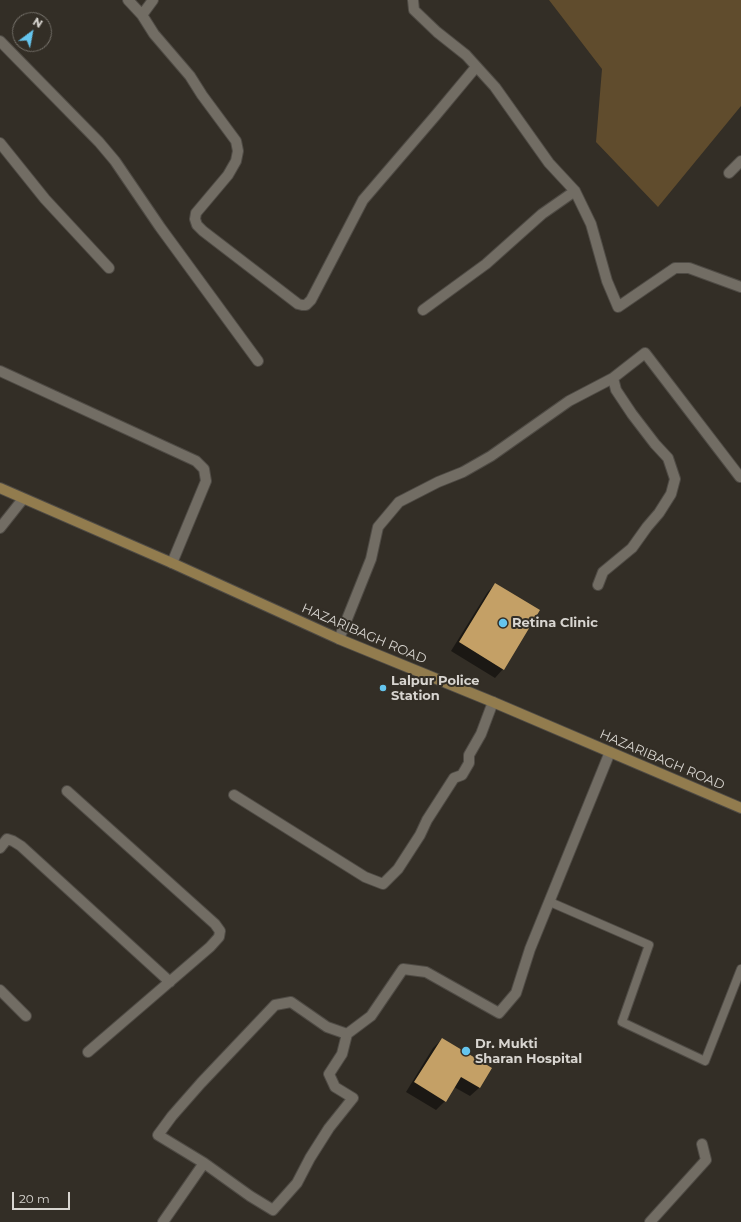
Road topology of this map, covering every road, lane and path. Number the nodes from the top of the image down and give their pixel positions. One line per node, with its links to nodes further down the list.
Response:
1 (128, 0): 4 (street)
2 (153, 0): 4 (street)
3 (413, 0): 6 (street)
4 (142, 15): 6 (street)
5 (0, 41): 14 (street)
6 (476, 67): 10 (street)
7 (0, 143): 11 (street)
8 (741, 161): 9 (street)
9 (729, 173)
10 (575, 190): 12 (street); 13 (street)
11 (109, 268)
12 (741, 287)
13 (423, 310)
14 (258, 361)
15 (0, 371): 21 (street)
16 (613, 378): 17 (street); 22 (street); 23 (street)
17 (740, 477)
18 (0, 488): 19 (main road, HAZARIBAGH ROAD)
19 (22, 499): 20 (street); 21 (main road, HAZARIBAGH ROAD)
20 (0, 528)
21 (172, 563): 23 (main road, HAZARIBAGH ROAD)
22 (598, 585)
23 (339, 639): 24 (main road, HAZARIBAGH ROAD)
24 (493, 702): 25 (main road, HAZARIBAGH ROAD); 27 (street)
25 (610, 752): 28 (main road, HAZARIBAGH ROAD); 30 (street)
26 (67, 791): 32 (street)
27 (234, 795)
28 (741, 808)
29 (0, 848): 32 (street)
30 (550, 902): 31 (lane); 35 (street)
31 (741, 969)
32 (170, 982): 36 (street)
33 (0, 990): 34 (street)
34 (26, 1016)
35 (347, 1034): 38 (street); 38 (street)
36 (88, 1052)
37 (702, 1144): 40 (street)
38 (204, 1164): 39 (street)
39 (163, 1222)
40 (650, 1222)

